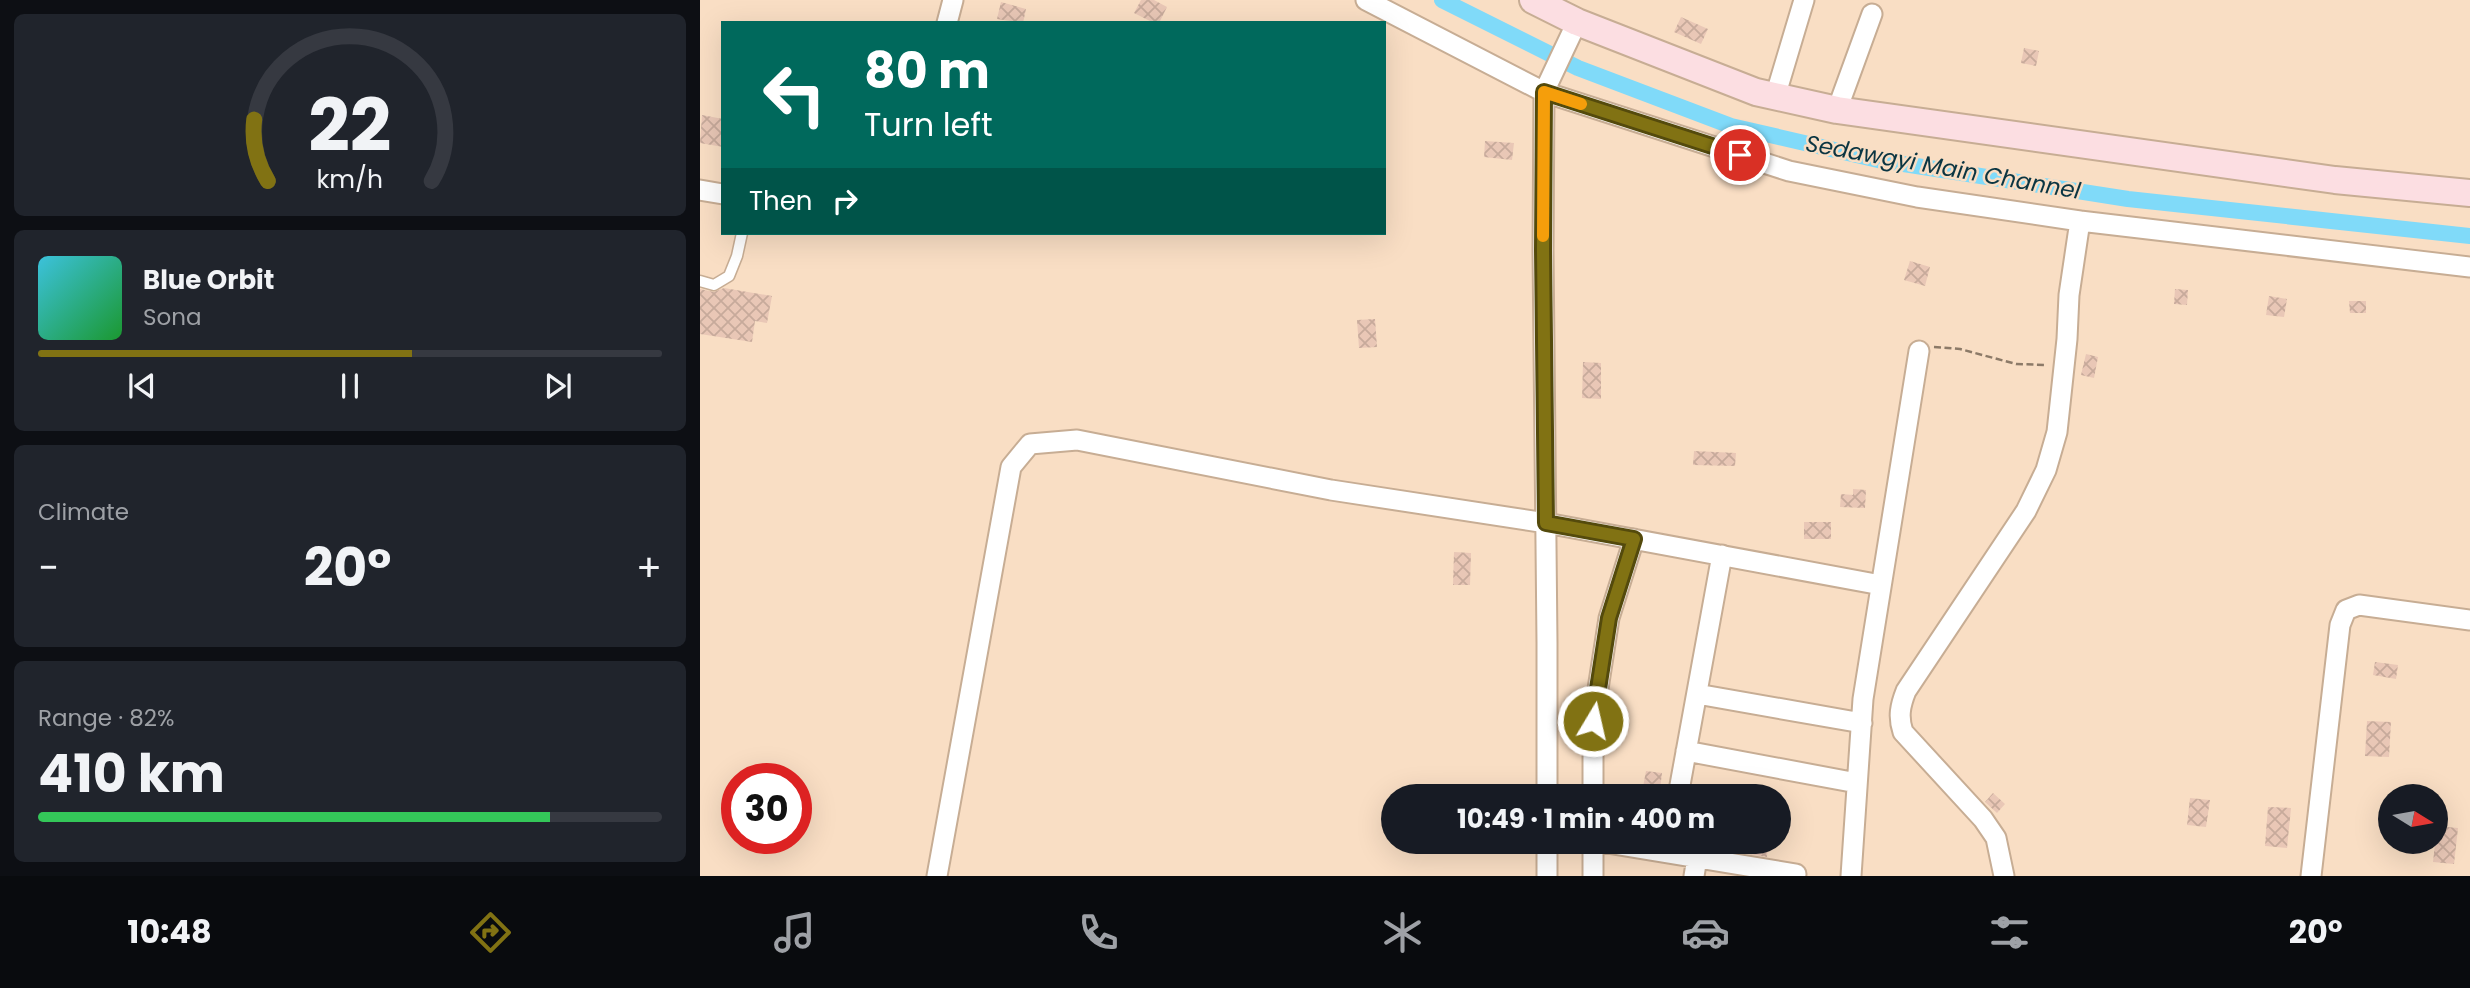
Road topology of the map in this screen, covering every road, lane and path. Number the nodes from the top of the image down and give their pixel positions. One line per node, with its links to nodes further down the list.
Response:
1 (953, 0): 6 (street)
2 (1366, 0): 8 (street)
3 (1533, 0): 7 (street)
4 (1804, 0): 9 (street)
5 (1872, 14): 10 (street)
6 (948, 21)
7 (1574, 30): 8 (street); 9 (street)
8 (1548, 84): 14 (street); 20 (street)
9 (1775, 97): 10 (street)
10 (1837, 110): 12 (street)
11 (700, 190): 13 (street)
12 (2470, 193)
13 (721, 194)
14 (2080, 221): 16 (street); 19 (street)
15 (741, 235): 17 (lane)
16 (2470, 267)
17 (700, 281)
18 (1919, 351): 19 (path); 23 (street)
19 (2065, 365): 41 (street)
20 (1546, 523): 21 (street); 29 (street); 37 (street)
21 (1634, 539): 22 (street); 30 (street)
22 (1722, 555): 23 (street); 25 (street)
23 (1881, 584): 26 (street)
24 (2470, 620): 42 (street)
25 (1697, 694): 26 (street); 27 (street)
26 (1861, 723): 28 (street)
27 (1686, 751): 28 (street); 31 (street)
28 (1857, 783): 40 (street)
29 (1547, 784)
30 (1593, 784)
31 (1680, 784)
32 (1547, 854): 38 (street)
33 (1593, 854): 39 (street)
34 (1678, 854): 35 (street)
35 (1696, 867): 36 (street)
36 (1796, 874)
37 (937, 876)
38 (1546, 876)
39 (1593, 876)
40 (1851, 876)
41 (2004, 876)
42 (2311, 876)

